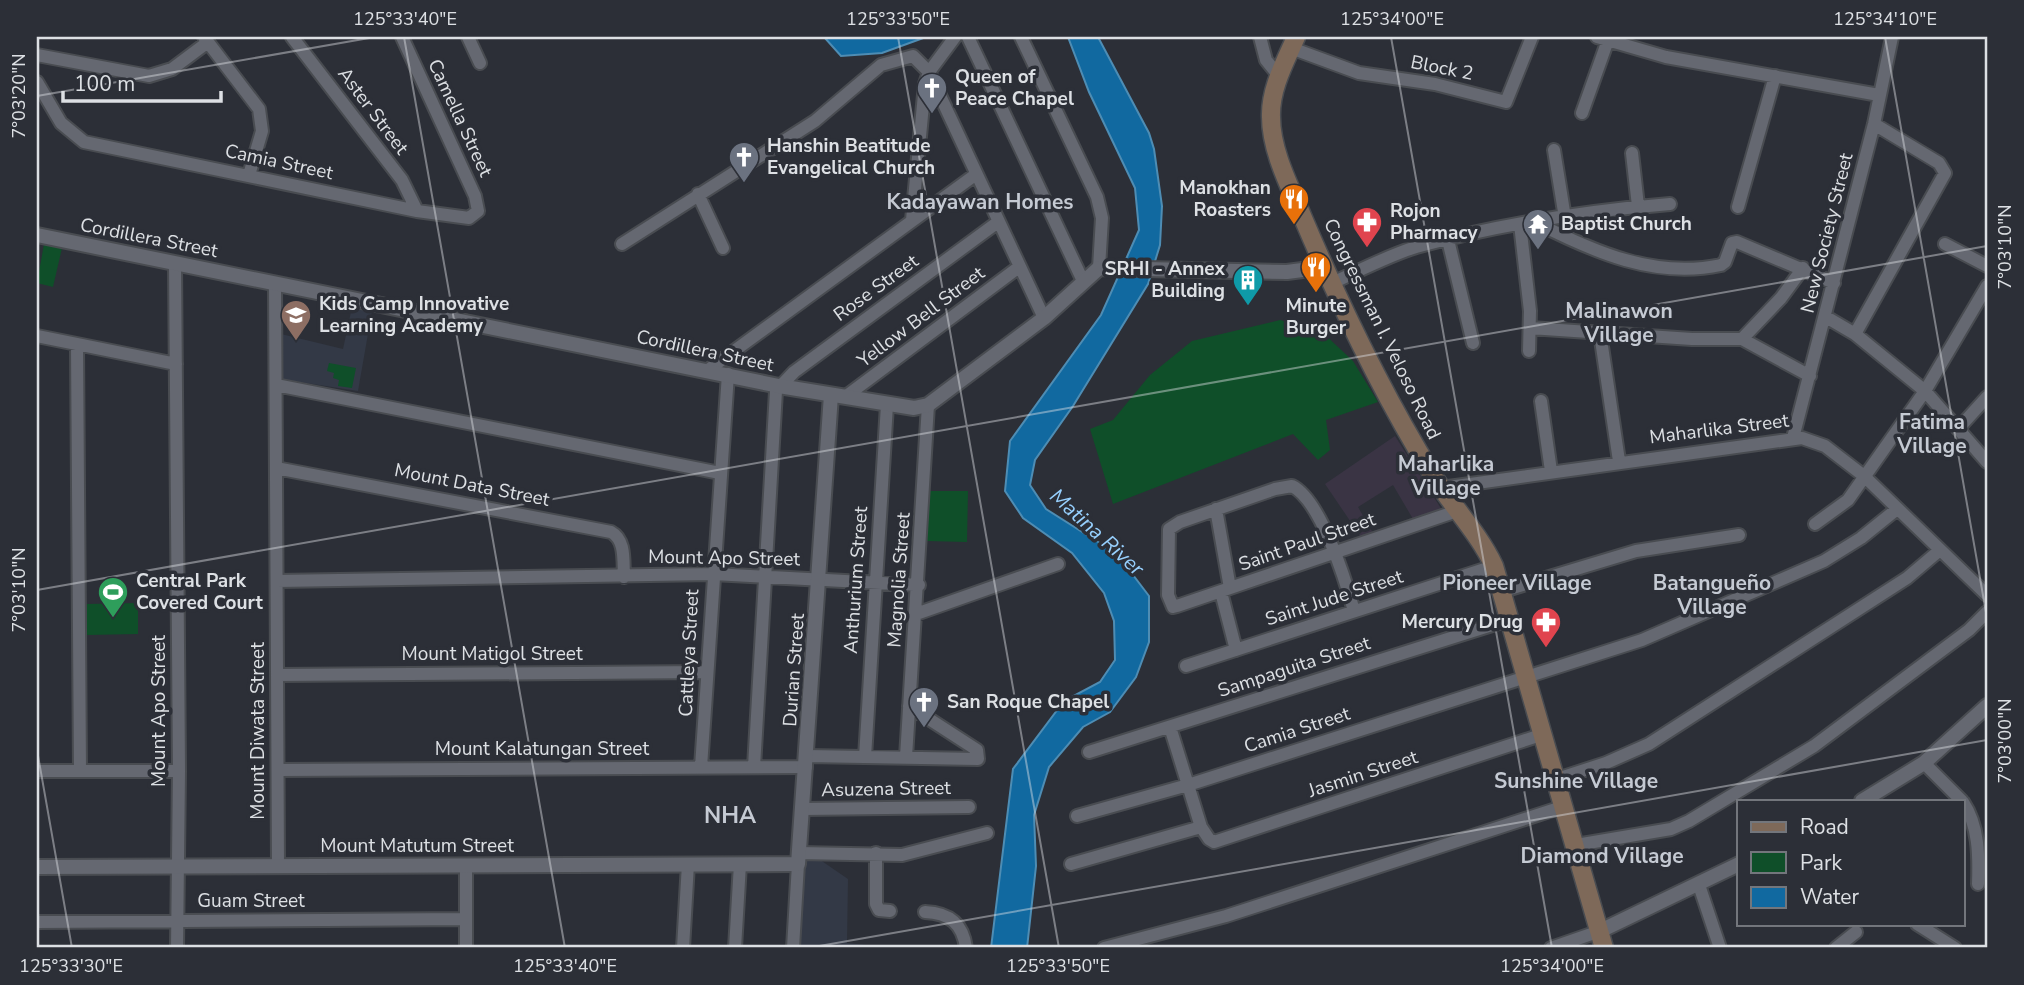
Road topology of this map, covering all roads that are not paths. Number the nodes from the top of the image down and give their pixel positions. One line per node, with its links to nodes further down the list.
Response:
1 (292, 37): 31 (street, Aster Street)
2 (401, 37): 32 (street, Camella Street)
3 (468, 37): 15 (street)
4 (956, 37): 16 (street)
5 (968, 37): 49 (street)
6 (1021, 37): 46 (street)
7 (1260, 37): 17 (street)
8 (1532, 37): 12 (street, Block 2)
9 (1892, 37): 20 (street, New Society Street)
10 (1602, 38): 13 (street); 21 (street)
11 (206, 39): 14 (street); 25 (street)
12 (1294, 42): 17 (main road, Congressman I. Veloso Road)
13 (1637, 42): 18 (street)
14 (37, 55)
15 (480, 63)
16 (929, 72): 26 (street); 27 (street); 34 (street)
17 (1279, 76): 48 (main road, Congressman I. Veloso Road)
18 (1775, 76): 20 (street); 30 (street)
19 (37, 82): 25 (street, Camia Street)
20 (1879, 95): 22 (street, New Society Street)
21 (1582, 113)
22 (1874, 124): 51 (street, New Society Street); 57 (street)
23 (1554, 150): 33 (street)
24 (1632, 153): 29 (street)
25 (249, 175): 31 (street, Camia Street)
26 (975, 175): 34 (street); 35 (street)
27 (698, 194): 40 (street); 42 (street)
28 (1670, 204): 29 (street)
29 (1638, 206): 33 (street)
30 (1738, 207)
31 (417, 211): 32 (street, Camia Street)
32 (474, 216)
33 (1565, 218): 36 (street)
34 (912, 220): 64 (street)
35 (998, 222): 45 (street); 68 (street, Rose Street)
36 (1537, 223): 37 (street); 47 (street)
37 (1520, 224): 39 (street); 55 (street)
38 (37, 235): 43 (street, Cordillera Street)
39 (1448, 240): 48 (street); 60 (street)
40 (622, 244)
41 (1945, 244): 44 (street)
42 (723, 248)
43 (175, 263): 50 (street, Cordillera Street); 63 (street, Mount Apo Street)
44 (1987, 265)
45 (1019, 267): 54 (street); 70 (street, Yellow Bell Street)
46 (1105, 267): 48 (street); 49 (street)
47 (1803, 268): 51 (street); 59 (street)
48 (1328, 275): 83 (main road, Congressman I. Veloso Road)
49 (1083, 281): 54 (street)
50 (275, 283): 64 (street, Cordillera Street); 67 (street, Mount Diwata Street)
51 (1834, 283): 53 (street, New Society Street)
52 (1987, 286): 69 (street)
53 (1826, 317): 57 (street); 66 (street, New Society Street)
54 (1044, 318): 74 (street)
55 (1530, 328): 56 (street); 62 (street)
56 (1600, 333): 59 (street); 77 (street)
57 (1854, 334): 69 (street)
58 (37, 336): 61 (street)
59 (1742, 339): 66 (street)
60 (1473, 343)
61 (77, 345): 63 (street); 125 (street)
62 (1529, 351)
63 (176, 363): 126 (street, Mount Apo Street)
64 (708, 370): 65 (street, Cordillera Street)
65 (728, 374): 68 (street, Cordillera Street); 81 (street, Cattleya Street)
66 (1810, 376): 76 (street, New Society Street)
67 (275, 385): 79 (street, Mount Diwata Street); 81 (street)
68 (779, 386): 70 (street, Cordillera Street); 95 (street)
69 (1925, 391): 75 (street); 82 (street)
70 (838, 396): 73 (street, Cordillera Street); 96 (street, Durian Street)
71 (1987, 397): 75 (street)
72 (1541, 401): 80 (street)
73 (887, 405): 74 (street, Cordillera Street); 98 (street, Anthurium Street)
74 (928, 405): 99 (street, Magnolia Street)
75 (1958, 429): 78 (street)
76 (1793, 438): 77 (street, Maharlika Street); 82 (street, Maharlika Street)
77 (1619, 461): 80 (street, Maharlika Street)
78 (1987, 462)
79 (276, 468): 94 (street, Mount Data Street); 97 (street, Mount Diwata Street)
80 (1551, 471): 83 (street, Maharlika Street)
81 (720, 473): 93 (street, Cattleya Street)
82 (1864, 476): 85 (street, Maharlika Street); 87 (street)
83 (1441, 488): 86 (main road, Congressman I. Veloso Road)
84 (1216, 509): 90 (street); 100 (street); 100 (street, Saint Paul Street)
85 (1897, 509): 89 (street, Maharlika Street); 111 (street, Camia Street)
86 (1457, 511): 90 (street, Saint Paul Street); 92 (main road, Congressman I. Veloso Road)
87 (1815, 524)
88 (1739, 535): 101 (street)
89 (1940, 550): 102 (street, Maharlika Street); 127 (street)
90 (1337, 552): 100 (street, Saint Paul Street); 103 (street)
91 (1058, 564): 105 (street)
92 (1494, 566): 101 (main road, Congressman I. Veloso Road); 103 (street, Saint Jude Street)
93 (713, 574): 94 (street, Mount Apo Street); 95 (street, Mount Apo Street); 109 (street, Cattleya Street)
94 (624, 576): 97 (street, Mount Apo Street)
95 (765, 576): 96 (street, Mount Apo Street); 122 (street)
96 (818, 579): 98 (street, Mount Apo Street); 119 (street, Durian Street)
97 (277, 581): 110 (street, Mount Diwata Street)
98 (875, 583): 99 (street, Mount Apo Street); 117 (street, Anthurium Street)
99 (919, 586): 105 (street, Magnolia Street)
100 (1226, 590): 107 (street)
101 (1503, 591): 106 (main road, Congressman I. Veloso Road)
102 (1987, 594)
103 (1354, 611): 107 (street, Saint Jude Street)
104 (1987, 612): 138 (street)
105 (916, 614): 112 (street, Magnolia Street)
106 (1511, 619): 111 (main road, Congressman I. Veloso Road); 114 (street, Sampaguita Street)
107 (1236, 650): 108 (street, Saint Jude Street)
108 (1186, 666)
109 (707, 672): 110 (street, Mount Matigol Street); 121 (street, Cattleya Street)
110 (277, 675): 123 (street, Mount Diwata Street)
111 (1527, 677): 115 (main road, Congressman I. Veloso Road); 128 (street, Camia Street)
112 (909, 706): 118 (street, Magnolia Street); 118 (street, Mount Kalatungan Street)
113 (1987, 706): 120 (street)
114 (1170, 727): 116 (street, Sampaguita Street); 128 (street)
115 (1544, 734): 127 (main road, Congressman I. Veloso Road); 136 (street, Jasmin Street)
116 (1089, 752)
117 (865, 757): 118 (street, Mount Kalatungan Street); 119 (street, Mount Kalatungan Street)
118 (906, 757)
119 (807, 761): 122 (street, Mount Kalatungan Street); 134 (street, Durian Street)
120 (1924, 763): 129 (street); 130 (street)
121 (701, 766): 122 (street, Mount Kalatungan Street); 123 (street, Mount Kalatungan Street)
122 (754, 767)
123 (278, 770): 146 (street, Mount Diwata Street)
124 (37, 771): 125 (street)
125 (80, 771): 126 (street)
126 (179, 771): 148 (street, Mount Apo Street)
127 (1557, 779): 131 (main road, Congressman I. Veloso Road)
128 (1188, 785): 135 (street, Camia Street); 136 (street)
129 (1872, 799)
130 (1961, 800)
131 (1565, 806): 138 (main road, Congressman I. Veloso Road); 166 (street)
132 (1965, 806): 149 (street)
133 (969, 807): 134 (street, Asuzena Street)
134 (803, 809): 140 (street, Durian Street)
135 (1077, 817)
136 (1201, 827): 143 (street)
137 (987, 833): 139 (street, Mount Matutum Street)
138 (1576, 845): 159 (main road, Congressman I. Veloso Road)
139 (876, 853): 140 (street, Mount Matutum Street); 152 (street)
140 (799, 859): 142 (street, Mount Matutum Street); 164 (street, Durian Street)
141 (688, 864): 142 (street, Mount Matutum Street); 144 (street, Mount Matutum Street); 162 (street)
142 (740, 864): 163 (street)
143 (1071, 864)
144 (466, 865): 146 (street, Mount Matutum Street); 154 (street)
145 (1737, 865): 150 (street)
146 (278, 866): 148 (street, Mount Matutum Street)
147 (37, 867): 148 (street, Mount Matutum Street)
148 (178, 867): 155 (street, Mount Apo Street)
149 (1983, 869): 151 (street)
150 (1699, 884): 159 (street); 168 (street)
151 (1978, 884)
152 (890, 911)
153 (925, 912): 165 (street)
154 (466, 919): 155 (street, Guam Street); 161 (street)
155 (177, 920): 156 (street, Guam Street); 160 (street, Mount Apo Street)
156 (37, 922)
157 (1920, 926): 170 (street)
158 (1857, 932): 169 (street)
159 (1602, 940): 167 (street)
160 (177, 948)
161 (466, 948)
162 (683, 948)
163 (735, 948)
164 (793, 948)
165 (966, 948)
166 (1104, 948)
167 (1551, 948)
168 (1720, 948)
169 (1836, 948)
170 (1955, 948)

